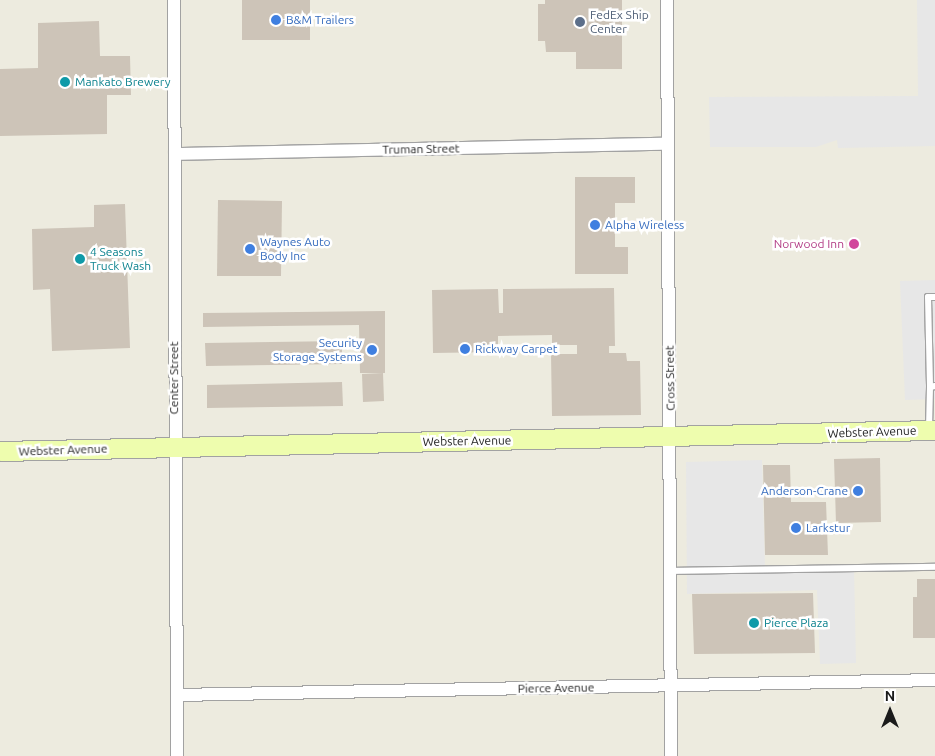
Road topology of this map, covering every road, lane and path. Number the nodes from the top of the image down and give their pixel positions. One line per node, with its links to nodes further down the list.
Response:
1 (174, 0): 4 (street, Center Street)
2 (667, 0): 3 (street, Cross Street)
3 (668, 144): 4 (street, Truman Street); 8 (street, Cross Street)
4 (175, 154): 9 (street, Center Street)
5 (935, 297): 6 (lane)
6 (932, 386): 7 (lane)
7 (932, 430): 8 (street, Webster Avenue)
8 (670, 436): 9 (street, Webster Avenue); 12 (street, Cross Street)
9 (174, 447): 10 (street, Webster Avenue); 15 (street, Center Street)
10 (0, 452)
11 (935, 567): 12 (lane)
12 (670, 571): 14 (street, Cross Street)
13 (935, 680): 14 (street, Pierce Avenue)
14 (670, 686): 15 (street, Pierce Avenue); 17 (street, Cross Street)
15 (177, 695): 16 (street, Center Street)
16 (177, 756)
17 (671, 756)

